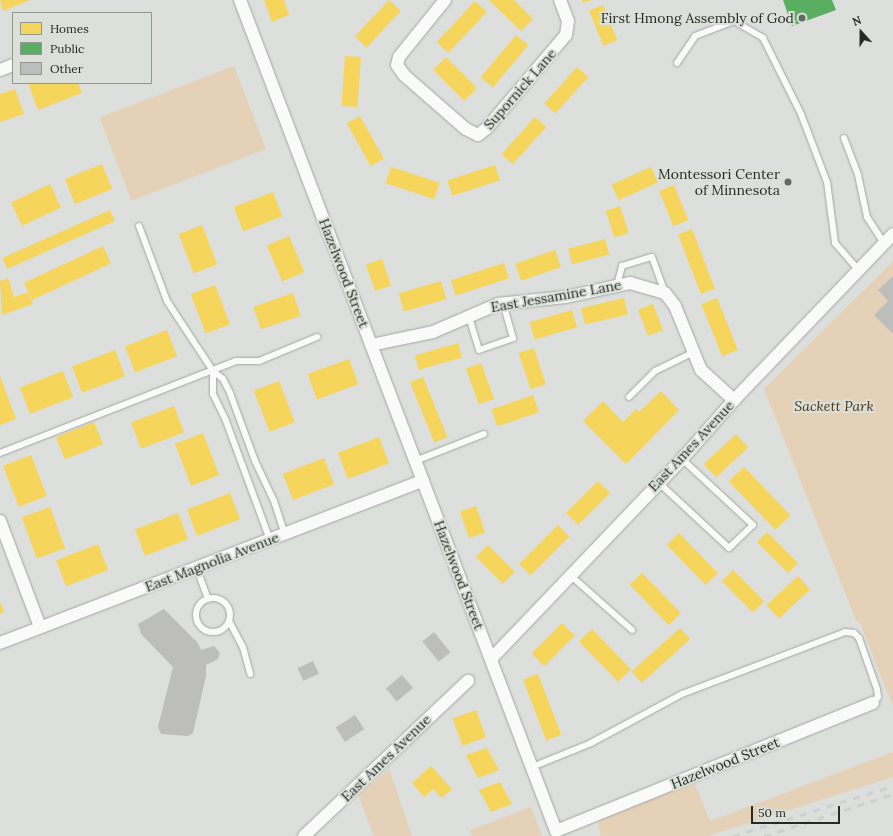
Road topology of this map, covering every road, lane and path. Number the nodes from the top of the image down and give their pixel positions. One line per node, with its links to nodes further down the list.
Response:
1 (240, 0): 17 (street, Hazelwood Street)
2 (445, 0): 3 (street, Supornick Lane)
3 (560, 0)
4 (677, 63): 11 (lane)
5 (12, 65): 6 (street)
6 (0, 70)
7 (844, 138): 10 (lane)
8 (139, 226): 19 (lane)
9 (893, 234): 10 (street, East Ames Avenue)
10 (884, 243): 11 (street, East Ames Avenue)
11 (858, 268): 21 (street, East Ames Avenue)
12 (617, 285): 13 (street, East Jessamine Lane); 13 (lane); 14 (street, East Jessamine Lane)
13 (665, 293): 18 (street)
14 (503, 303): 15 (street, East Jessamine Lane); 15 (lane)
15 (469, 317): 17 (street, East Jessamine Lane)
16 (317, 337): 19 (lane)
17 (371, 345): 25 (street, Hazelwood Street)
18 (692, 353): 20 (lane); 21 (street)
19 (213, 371): 23 (lane); 29 (lane); 30 (lane)
20 (629, 398)
21 (734, 400): 24 (street, East Ames Avenue)
22 (484, 434): 25 (lane)
23 (0, 453)
24 (682, 459): 27 (street, East Ames Avenue); 27 (lane)
25 (415, 461): 26 (street, Hazelwood Street)
26 (423, 482): 29 (street, East Magnolia Avenue); 38 (street, Hazelwood Street)
27 (658, 482): 32 (street, East Ames Avenue)
28 (0, 521): 35 (street)
29 (285, 534): 30 (street, East Magnolia Avenue)
30 (270, 540): 31 (street, East Magnolia Avenue)
31 (197, 568): 33 (lane); 35 (street, East Magnolia Avenue)
32 (570, 575): 36 (lane); 38 (street, East Ames Avenue)
33 (208, 599): 34 (lane); 34 (lane)
34 (229, 621): 39 (lane)
35 (40, 627): 37 (street, East Magnolia Avenue)
36 (632, 630)
37 (0, 642)
38 (491, 659): 42 (street, Hazelwood Street)
39 (250, 674)
40 (468, 681): 43 (street, East Ames Avenue)
41 (873, 703): 42 (street, Hazelwood Street); 42 (lane)
42 (532, 767)
43 (304, 836)

